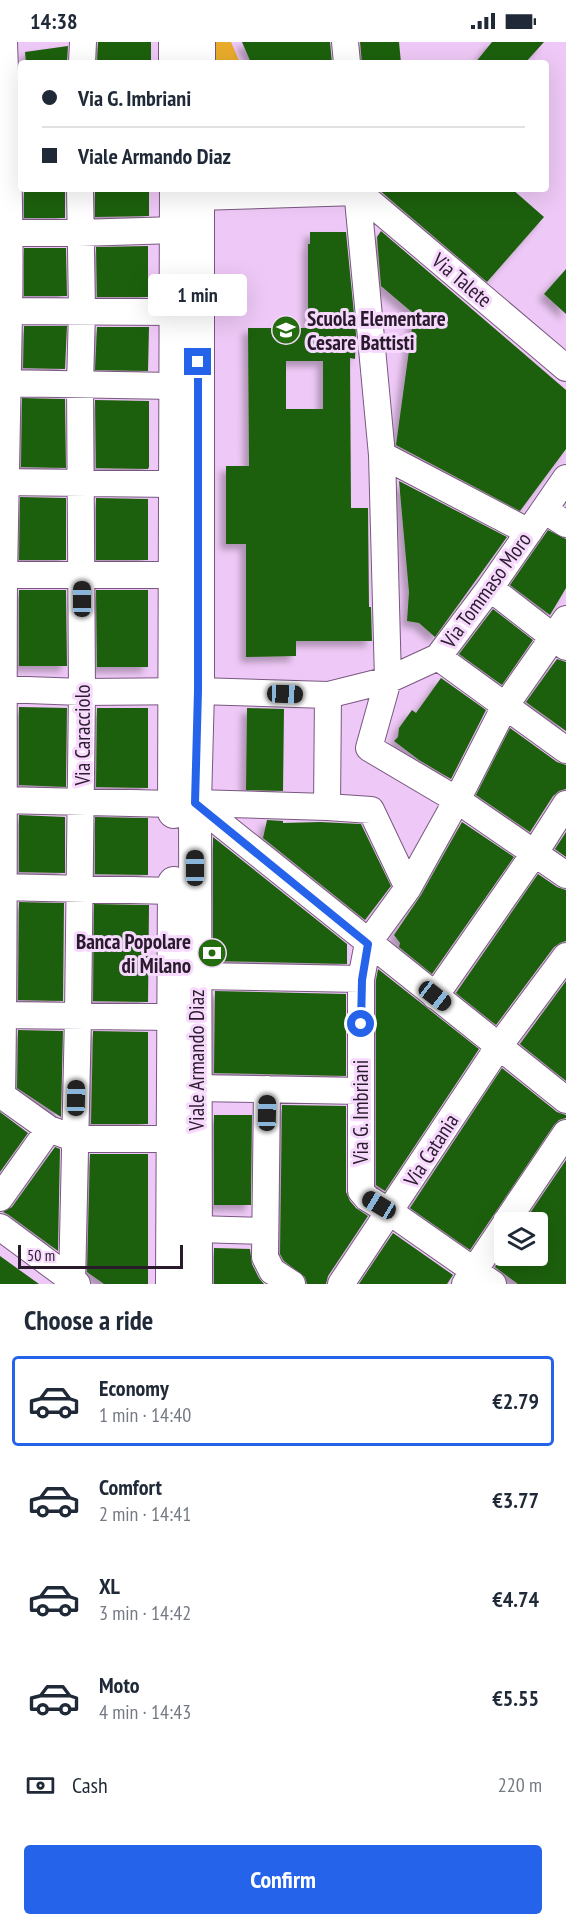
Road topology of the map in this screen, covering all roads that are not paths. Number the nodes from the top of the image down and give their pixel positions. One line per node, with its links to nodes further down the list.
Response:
1 (4, 42): 10 (street)
2 (83, 42): 6 (street)
3 (175, 42): 7 (main road)
4 (199, 42): 8 (main road)
5 (345, 42): 9 (street)
6 (82, 60)
7 (175, 60)
8 (199, 60)
9 (347, 60)
10 (10, 131): 16 (street)
11 (80, 192): 17 (street, Via Caracciolo)
12 (191, 192): 15 (main road); 41 (main road)
13 (357, 192): 25 (street)
14 (358, 192): 21 (street, Via Talete)
15 (176, 230): 17 (street); 20 (main road)
16 (4, 233): 17 (street); 18 (street)
17 (79, 234): 19 (street, Via Caracciolo)
18 (5, 310): 19 (street); 22 (street)
19 (82, 311): 20 (street); 23 (street, Via Caracciolo)
20 (176, 312): 24 (main road)
21 (566, 368)
22 (3, 383): 23 (street); 27 (street)
23 (80, 384): 24 (street); 28 (street, Via Caracciolo)
24 (176, 386): 29 (main road)
25 (382, 455): 32 (street); 39 (street)
26 (566, 478): 30 (street, Via Tommaso Moro)
27 (3, 482): 28 (street); 33 (street)
28 (80, 483): 29 (street); 35 (street, Via Caracciolo)
29 (175, 484): 34 (main road)
30 (544, 510): 31 (street); 32 (street, Via Tommaso Moro)
31 (566, 524)
32 (529, 532): 36 (street, Via Tommaso Moro)
33 (2, 575): 35 (street); 40 (street)
34 (174, 575): 35 (street); 41 (main road)
35 (82, 576): 42 (street, Via Caracciolo)
36 (490, 588): 37 (street); 38 (street, Via Tommaso Moro)
37 (562, 635): 44 (street)
38 (438, 657): 39 (street, Via Tommaso Moro); 44 (street)
39 (388, 680): 43 (street, Via Tommaso Moro); 47 (street)
40 (2, 689): 42 (street, Via Tommaso Moro); 46 (street)
41 (186, 691): 42 (street, Via Tommaso Moro); 43 (street, Via Tommaso Moro); 49 (main road)
42 (82, 692): 48 (street, Via Caracciolo)
43 (328, 695): 51 (street)
44 (505, 706): 45 (street); 47 (street)
45 (566, 750)
46 (3, 800): 48 (street); 54 (street)
47 (457, 800): 52 (street); 55 (street)
48 (81, 802): 49 (street); 56 (street, Via Caracciolo)
49 (184, 804): 51 (street); 57 (main road); 58 (street); 60 (main road, Viale Armando Diaz)
50 (566, 804): 52 (street)
51 (327, 807): 55 (street)
52 (534, 854): 53 (street); 62 (street)
53 (566, 875)
54 (2, 887): 56 (street); 63 (street)
55 (408, 888): 58 (street)
56 (79, 889): 57 (street); 64 (street, Via Caracciolo)
57 (174, 891): 65 (main road)
58 (368, 944): 61 (street, Via G. Imbriani); 62 (street)
59 (566, 956): 66 (street, Via Catania)
60 (196, 976): 61 (street); 67 (main road, Viale Armando Diaz)
61 (362, 980): 69 (street, Via G. Imbriani)
62 (435, 996): 66 (street)
63 (2, 1015): 64 (street); 70 (street)
64 (78, 1016): 65 (street); 74 (street, Via Caracciolo)
65 (173, 1017): 75 (main road)
66 (499, 1046): 71 (street); 77 (street, Via Catania)
67 (195, 1088): 68 (street); 80 (main road, Viale Armando Diaz)
68 (267, 1089): 69 (street); 81 (street)
69 (361, 1091): 77 (street, Via G. Imbriani)
70 (1, 1094): 72 (street)
71 (566, 1100)
72 (49, 1129): 74 (street); 76 (street)
73 (566, 1133): 78 (street)
74 (76, 1138): 75 (street); 85 (street, Via Caracciolo)
75 (172, 1139): 86 (main road)
76 (0, 1198)
77 (390, 1212): 84 (street, Via G. Imbriani); 88 (street, Via Catania)
78 (513, 1212)
79 (0, 1227): 85 (street)
80 (196, 1229): 81 (street); 87 (main road, Viale Armando Diaz)
81 (264, 1231): 83 (street)
82 (494, 1246): 84 (street)
83 (282, 1277)
84 (477, 1280)
85 (74, 1283)
86 (172, 1284)
87 (196, 1284)
88 (341, 1284)

